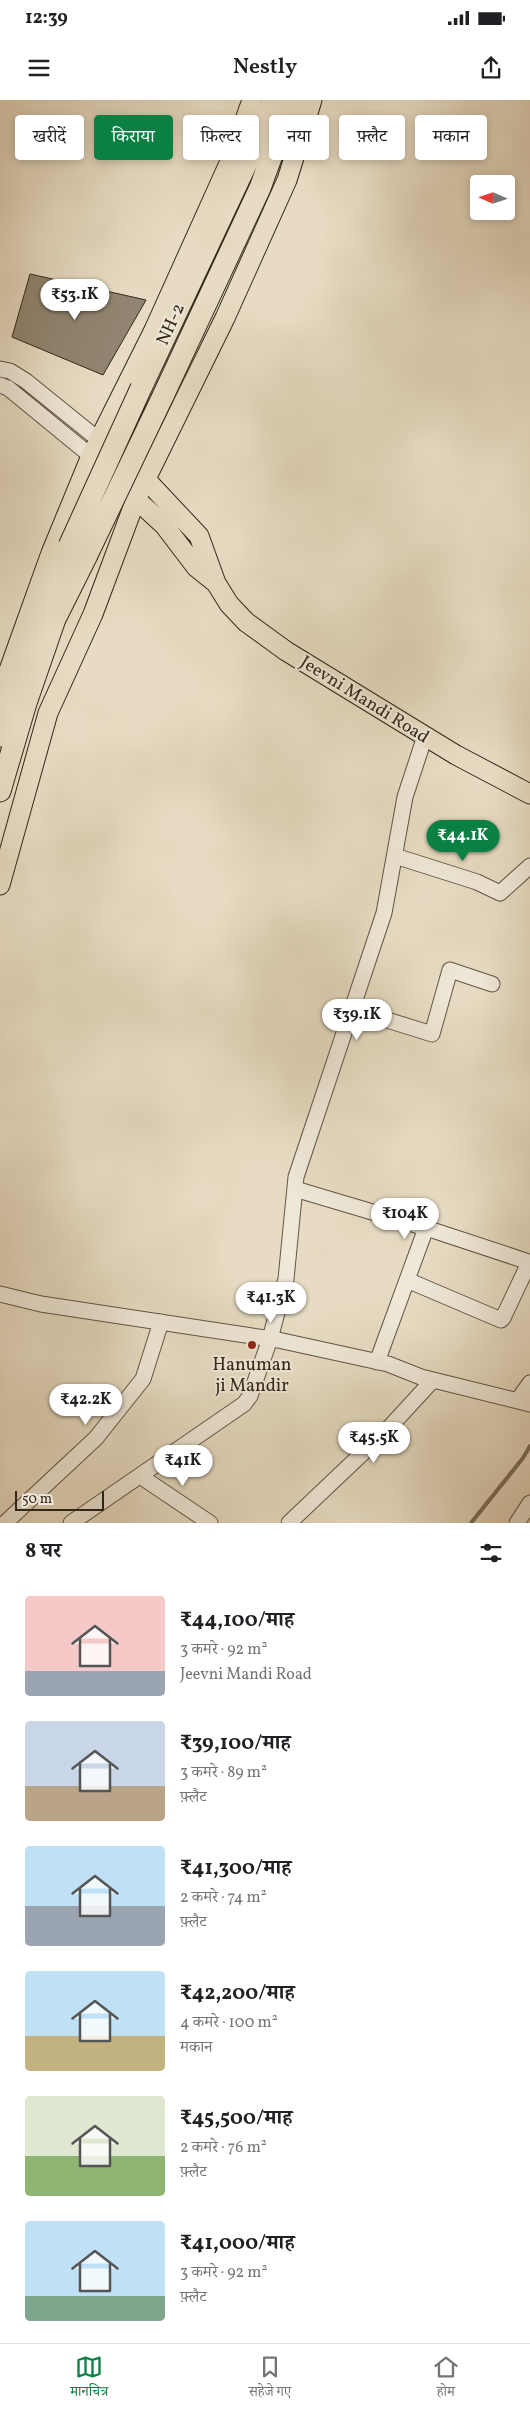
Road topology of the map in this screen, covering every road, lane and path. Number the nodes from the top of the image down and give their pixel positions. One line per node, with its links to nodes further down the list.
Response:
1 (286, 103): 4 (highway, NH-2); 5 (main road); 11 (highway, bridge)
2 (0, 369): 6 (street)
3 (0, 385): 6 (street)
4 (132, 391): 5 (main road); 6 (main road); 11 (highway, NH-2, bridge)
5 (174, 422): 7 (main road)
6 (95, 448): 7 (main road, Jeevni Mandi Road); 8 (main road, Jeevni Mandi Road); 9 (main road)
7 (145, 480): 8 (main road); 12 (main road, Jeevni Mandi Road)
8 (136, 500): 10 (main road); 12 (main road, Jeevni Mandi Road)
9 (66, 516): 10 (main road); 13 (main road)
10 (119, 544): 20 (main road)
11 (78, 551): 14 (highway); 16 (highway)
12 (216, 583): 15 (main road, Jeevni Mandi Road)
13 (0, 695)
14 (0, 736)
15 (425, 736): 17 (main road, Jeevni Mandi Road); 18 (street)
16 (0, 792)
17 (530, 794)
18 (395, 856): 19 (street); 22 (street)
19 (530, 866)
20 (0, 885)
21 (492, 984): 22 (street)
22 (352, 1009): 23 (street)
23 (294, 1189): 24 (street); 28 (street)
24 (426, 1228): 25 (street); 25 (street)
25 (407, 1280): 29 (street)
26 (0, 1294): 27 (street)
27 (161, 1322): 28 (street); 35 (street)
28 (270, 1339): 29 (street); 33 (street)
29 (377, 1362): 30 (street)
30 (433, 1380): 32 (street); 38 (street)
31 (530, 1383): 32 (street)
32 (524, 1402)
33 (140, 1476): 36 (street); 37 (street)
34 (530, 1503): 39 (street)
35 (5, 1523)
36 (71, 1523)
37 (210, 1523)
38 (289, 1523)
39 (517, 1523)

